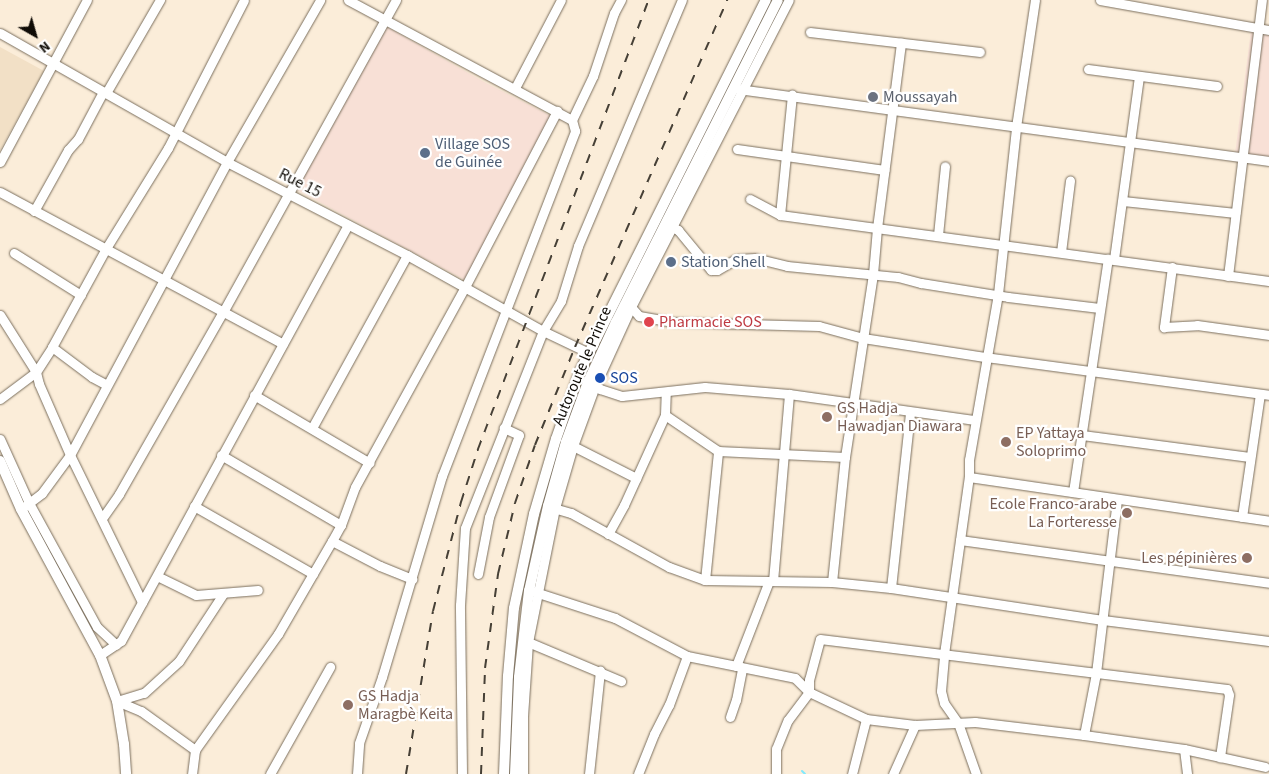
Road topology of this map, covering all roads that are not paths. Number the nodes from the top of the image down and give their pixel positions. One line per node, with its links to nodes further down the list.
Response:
1 (87, 0): 23 (street)
2 (160, 0): 29 (street)
3 (244, 0): 35 (street)
4 (320, 0): 42 (street)
5 (348, 0): 16 (street)
6 (396, 0): 16 (street)
7 (560, 0): 27 (street)
8 (622, 0): 33 (street)
9 (682, 0): 76 (street)
10 (766, 0): 81 (main road, Autoroute le Prince)
11 (778, 0): 28 (main road, Autoroute le Prince)
12 (789, 0): 28 (street)
13 (1035, 0): 34 (street)
14 (1100, 0): 17 (street)
15 (1262, 0): 17 (street)
16 (385, 20): 27 (street); 47 (street)
17 (1259, 29): 18 (street); 39 (street)
18 (1269, 30)
19 (810, 32): 21 (street)
20 (0, 33): 23 (street, Rue 15)
21 (902, 43): 22 (street); 31 (street)
22 (980, 52)
23 (54, 63): 29 (street, Rue 15); 41 (street)
24 (1088, 69): 25 (street)
25 (1138, 77): 26 (street); 36 (street)
26 (1217, 86)
27 (515, 88): 32 (street)
28 (738, 89): 30 (street); 54 (main road, Autoroute le Prince)
29 (105, 92): 35 (street, Rue 15); 50 (street)
30 (792, 95): 31 (street); 38 (street)
31 (894, 110): 34 (street); 44 (street)
32 (557, 111): 33 (street); 68 (street)
33 (572, 120): 73 (street)
34 (1016, 127): 36 (street); 57 (street)
35 (174, 132): 42 (street, Rue 15); 58 (street)
36 (1131, 142): 39 (street); 49 (street)
37 (737, 149): 38 (street)
38 (785, 157): 44 (street); 52 (street)
39 (1242, 157): 40 (street); 51 (street)
40 (1269, 161)
41 (0, 162)
42 (226, 162): 47 (street, Rue 15); 66 (street)
43 (945, 166): 56 (street)
44 (884, 170): 55 (street)
45 (1070, 181): 59 (street)
46 (0, 192): 50 (street)
47 (289, 195): 53 (street, Rue 15); 74 (street)
48 (750, 199): 52 (street)
49 (1123, 201): 51 (street); 62 (street)
50 (34, 211): 58 (street)
51 (1235, 213): 65 (street)
52 (780, 215): 55 (street)
53 (348, 225): 61 (street, Rue 15); 79 (street)
54 (668, 225): 64 (street); 71 (main road, Autoroute le Prince)
55 (877, 228): 56 (street); 64 (street)
56 (938, 235): 57 (street)
57 (1004, 244): 59 (street); 69 (street)
58 (105, 250): 66 (street); 70 (street)
59 (1061, 252): 62 (street)
60 (14, 253): 70 (street)
61 (407, 255): 68 (street, Rue 15); 96 (street)
62 (1111, 259): 63 (street); 72 (street)
63 (1172, 267): 65 (street); 77 (street)
64 (874, 274): 69 (street); 78 (street)
65 (1228, 276): 67 (street)
66 (162, 280): 74 (street); 86 (street)
67 (1269, 282)
68 (465, 286): 73 (street, Rue 15); 108 (street)
69 (998, 294): 72 (street); 82 (street)
70 (81, 295): 80 (street)
71 (628, 306): 78 (street); 85 (main road, Autoroute le Prince)
72 (1099, 308): 83 (street)
73 (506, 309): 76 (street, Rue 15); 127 (street)
74 (223, 312): 79 (street); 116 (street)
75 (0, 315): 84 (street)
76 (543, 331): 81 (street, Rue 15); 97 (street)
77 (1269, 335)
78 (863, 338): 82 (street); 92 (street)
79 (283, 344): 89 (street)
80 (52, 347): 84 (street); 86 (street)
81 (589, 353): 166 (main road, Autoroute le Prince)
82 (985, 357): 83 (street); 95 (street)
83 (1090, 371): 90 (street); 98 (street)
84 (36, 372): 91 (street); 103 (street)
85 (591, 384): 87 (street); 100 (street); 115 (main road, Autoroute le Prince)
86 (107, 385): 103 (street)
87 (666, 392): 88 (street); 94 (street)
88 (789, 394): 92 (street); 102 (street)
89 (254, 395): 96 (street); 104 (street)
90 (1264, 395): 106 (street)
91 (0, 399)
92 (853, 404): 93 (street); 105 (street)
93 (910, 412): 95 (street); 132 (street)
94 (664, 414): 101 (street); 110 (street)
95 (975, 420): 109 (street)
96 (312, 428): 108 (street)
97 (504, 428): 125 (street); 165 (street)
98 (1082, 435): 106 (street); 111 (street)
99 (0, 439): 113 (street)
100 (573, 446): 110 (street); 115 (street)
101 (718, 451): 102 (street); 128 (street)
102 (782, 453): 105 (street); 129 (street)
103 (70, 455): 113 (street); 116 (street)
104 (221, 455): 114 (street); 119 (street)
105 (845, 457): 130 (street)
106 (1250, 457): 117 (street)
107 (0, 461): 113 (main road)
108 (370, 463): 119 (street)
109 (969, 477): 111 (street); 121 (street)
110 (636, 478): 120 (street)
111 (1073, 492): 112 (street)
112 (1118, 499): 117 (street); 123 (street)
113 (25, 506): 141 (street); 143 (main road)
114 (194, 506): 124 (street); 126 (street)
115 (551, 507): 120 (street); 134 (main road, Autoroute le Prince)
116 (102, 517): 137 (street)
117 (1242, 517): 118 (street)
118 (1269, 522)
119 (341, 525): 122 (street)
120 (608, 534): 128 (street)
121 (960, 540): 123 (street); 136 (street)
122 (332, 541): 124 (street); 127 (street)
123 (1110, 561): 131 (street); 138 (street)
124 (313, 574): 158 (street)
125 (478, 574)
126 (157, 576): 135 (street); 137 (street)
127 (412, 580): 164 (street)
128 (705, 580): 129 (street)
129 (771, 581): 130 (street); 145 (street)
130 (832, 582): 132 (street)
131 (1269, 583)
132 (891, 588): 136 (street)
133 (258, 590): 135 (street)
134 (533, 592): 139 (street); 144 (street); 167 (main road, Autoroute le Prince)
135 (223, 594): 151 (street)
136 (952, 598): 138 (street); 142 (street)
137 (142, 602): 141 (street)
138 (1103, 620): 140 (street); 148 (street)
139 (528, 642): 147 (street); 168 (street)
140 (1269, 642)
141 (116, 644): 143 (street)
142 (944, 654): 148 (street); 150 (street); 154 (street)
143 (100, 655): 151 (main road)
144 (687, 656): 145 (street); 170 (street)
145 (739, 667): 150 (street); 152 (street)
146 (330, 668): 163 (street)
147 (600, 671): 149 (street); 169 (street)
148 (1096, 673): 156 (street); 159 (street)
149 (621, 682)
150 (809, 692): 153 (street); 171 (street)
151 (117, 701): 158 (street); 161 (main road)
152 (730, 717)
153 (866, 719): 155 (street); 172 (street)
154 (958, 723): 155 (street); 156 (street); 174 (street)
155 (915, 725): 173 (street)
156 (1084, 735): 157 (street)
157 (1184, 749): 159 (street); 175 (street)
158 (195, 750): 162 (street)
159 (1220, 757): 160 (street)
160 (1265, 767)
161 (126, 774)
162 (192, 774)
163 (270, 774)
164 (357, 774)
165 (462, 774)
166 (504, 774)
167 (515, 774)
168 (523, 774)
169 (589, 774)
170 (638, 774)
171 (776, 774)
172 (852, 774)
173 (893, 774)
174 (976, 774)
175 (1187, 774)

